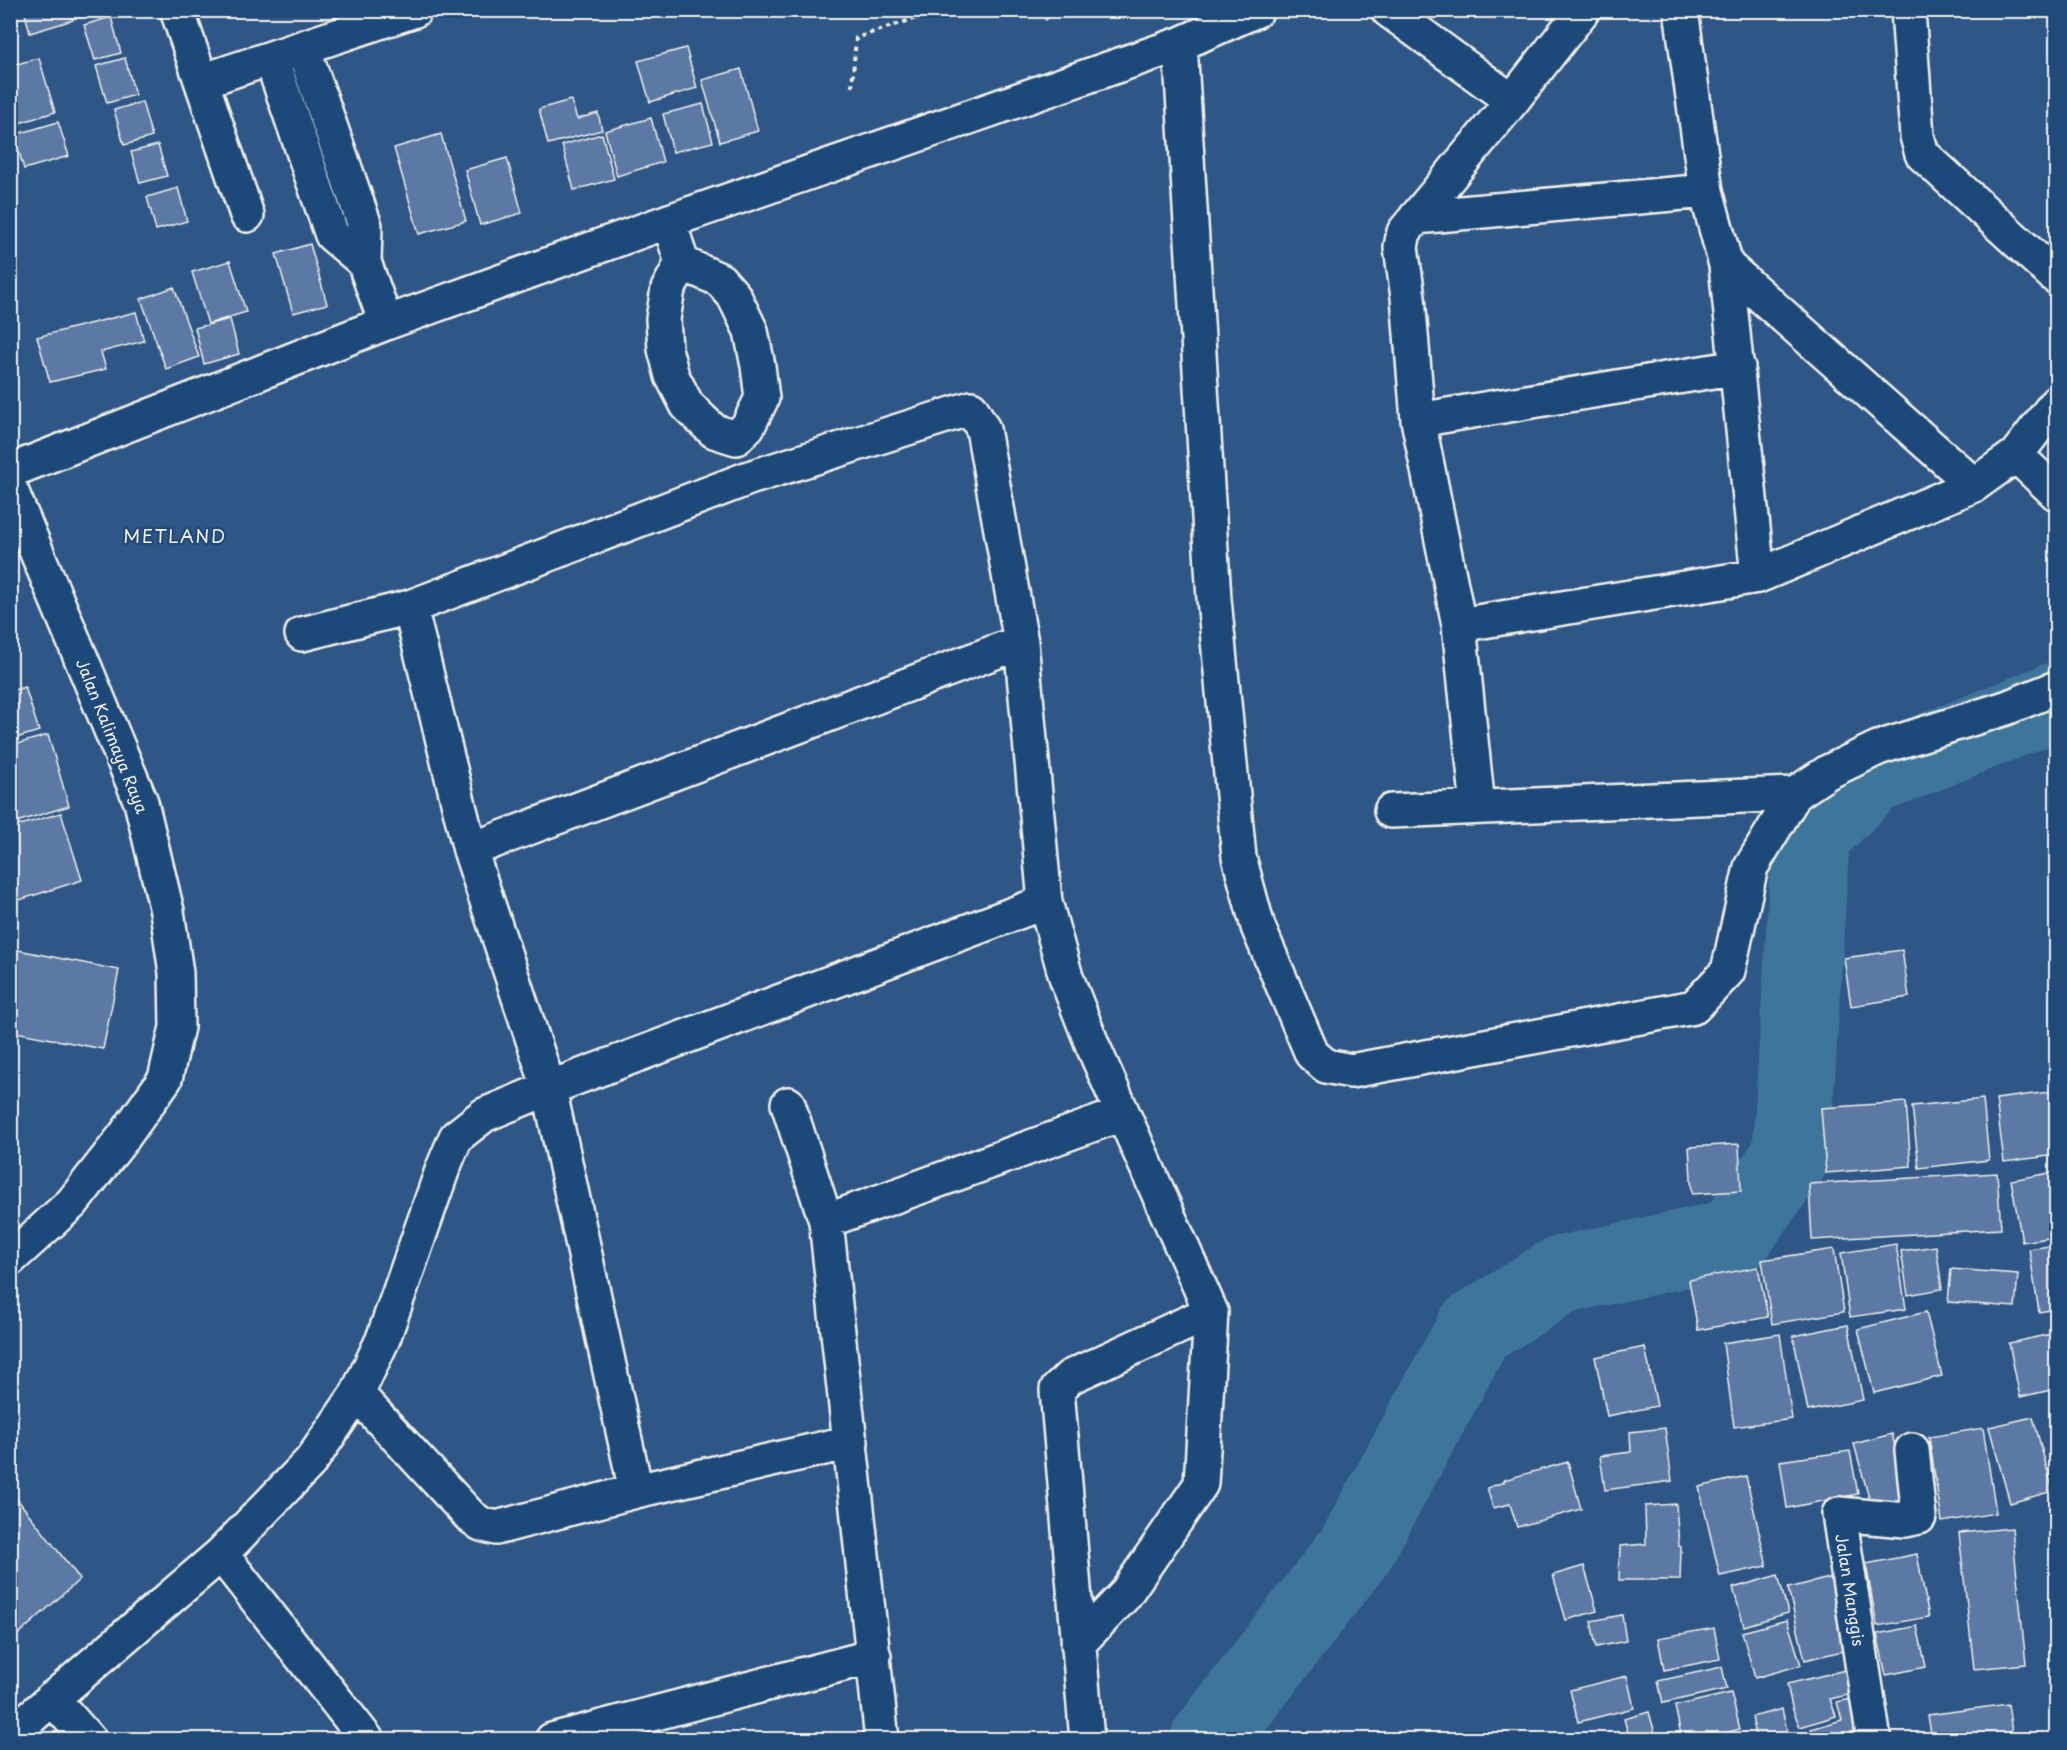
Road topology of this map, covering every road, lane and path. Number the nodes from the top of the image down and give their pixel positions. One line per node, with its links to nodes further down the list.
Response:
1 (177, 10): 14 (street)
2 (416, 10): 12 (street)
3 (940, 10): 15 (path)
4 (1042, 10): 10 (path)
5 (1257, 10): 11 (street)
6 (1388, 10): 16 (street)
7 (1583, 10): 16 (street)
8 (1681, 10): 17 (street)
9 (1908, 10): 24 (street)
10 (1047, 20)
11 (1180, 44): 20 (street); 42 (street)
12 (303, 48): 13 (street); 21 (street)
13 (271, 58): 14 (street); 21 (street)
14 (202, 81): 18 (street)
15 (852, 87)
16 (1512, 101): 19 (street)
17 (1706, 191): 19 (street); 23 (street)
18 (247, 214)
19 (1416, 217): 28 (street)
20 (669, 221): 22 (street); 25 (street)
21 (364, 262): 25 (street)
22 (682, 263): 29 (street); 29 (street)
23 (1726, 265): 26 (street); 33 (street)
24 (2056, 277)
25 (386, 323): 31 (street)
26 (1738, 367): 28 (street); 36 (street)
27 (2056, 403): 30 (street)
28 (1418, 420): 38 (street)
29 (736, 438): 32 (street)
30 (2016, 455): 33 (street); 35 (street)
31 (10, 471)
32 (749, 478): 37 (street); 40 (street)
33 (1974, 485): 36 (street)
34 (10, 488): 51 (street, Jalan Kalimaya Raya)
35 (2056, 493)
36 (1758, 576): 38 (street)
37 (410, 607): 39 (street); 45 (street)
38 (1459, 625): 43 (street)
39 (302, 634)
40 (1021, 642): 45 (street); 46 (street)
41 (2056, 688): 42 (street)
42 (1795, 794): 43 (street)
43 (1478, 807): 44 (street)
44 (1391, 811)
45 (470, 850): 47 (street)
46 (1045, 902): 47 (street); 49 (street)
47 (549, 1088): 53 (street); 56 (street)
48 (788, 1104): 50 (street)
49 (1122, 1114): 50 (street); 52 (street)
50 (826, 1221): 54 (street)
51 (10, 1259)
52 (1211, 1311): 58 (street); 58 (street)
53 (357, 1394): 56 (street); 57 (street)
54 (851, 1442): 56 (street); 59 (street)
55 (1912, 1450): 67 (street, Jalan Manggis)
56 (636, 1491)
57 (221, 1554): 60 (street); 63 (street)
58 (1078, 1644): 66 (street)
59 (874, 1656): 64 (street); 65 (street)
60 (52, 1698): 61 (street); 62 (street)
61 (10, 1735)
62 (89, 1740)
63 (367, 1740)
64 (552, 1740)
65 (882, 1740)
66 (1087, 1740)
67 (1874, 1740)

